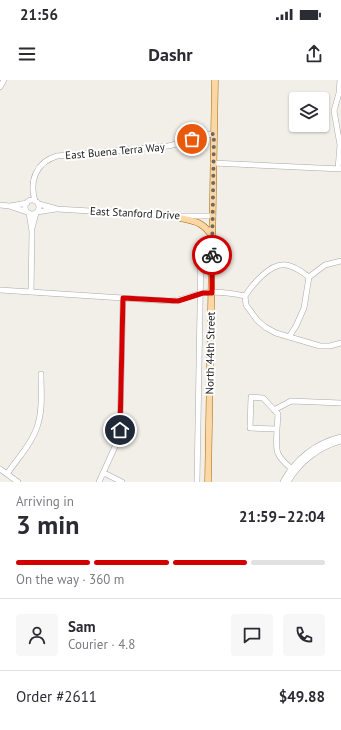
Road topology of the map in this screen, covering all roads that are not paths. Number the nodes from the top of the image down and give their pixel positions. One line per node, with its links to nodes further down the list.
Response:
1 (4, 80): 4 (street)
2 (215, 80): 5 (main road, North 44th Street)
3 (340, 80): 7 (street)
4 (0, 87)
5 (214, 134): 6 (main road, North 44th Street); 8 (street, East Buena Terra Way)
6 (214, 163): 7 (street); 17 (main road, North 44th Street)
7 (340, 169)
8 (33, 186): 9 (street); 10 (street)
9 (28, 202): 10 (street, East Stanford Drive); 12 (street, East Stanford Drive); 14 (street)
10 (37, 202): 13 (street, East Stanford Drive); 15 (street)
11 (0, 205): 12 (street, East Stanford Drive)
12 (9, 206): 14 (street, East Stanford Drive)
13 (57, 209): 15 (street, East Stanford Drive); 16 (street, East Stanford Drive)
14 (28, 212): 15 (street, East Stanford Drive); 18 (street)
15 (36, 212): 18 (street)
16 (172, 216): 17 (street, East Stanford Drive); 19 (main road)
17 (213, 216): 19 (main road, North 44th Street)
18 (32, 231): 24 (street)
19 (212, 236): 25 (main road, North 44th Street)
20 (201, 251): 26 (street, North 44th Street)
21 (341, 260): 22 (street)
22 (309, 277): 27 (street); 29 (street)
23 (0, 290): 24 (street)
24 (31, 292): 28 (street)
25 (212, 293): 26 (street); 27 (street); 45 (main road, North 44th Street)
26 (200, 294): 28 (street); 44 (street, North 44th Street)
27 (245, 296): 29 (street)
28 (123, 298): 39 (street)
29 (289, 337): 30 (street)
30 (341, 343)
31 (41, 374): 40 (street)
32 (341, 403): 33 (street)
33 (274, 410): 34 (street); 34 (street)
34 (277, 429): 38 (street)
35 (341, 437): 38 (street)
36 (341, 441): 38 (street)
37 (0, 468): 40 (street)
38 (293, 470): 46 (street); 47 (street)
39 (104, 473): 42 (street); 43 (street)
40 (7, 474): 41 (street)
41 (18, 482)
42 (99, 482)
43 (122, 482)
44 (197, 482)
45 (208, 482)
46 (283, 482)
47 (288, 482)

